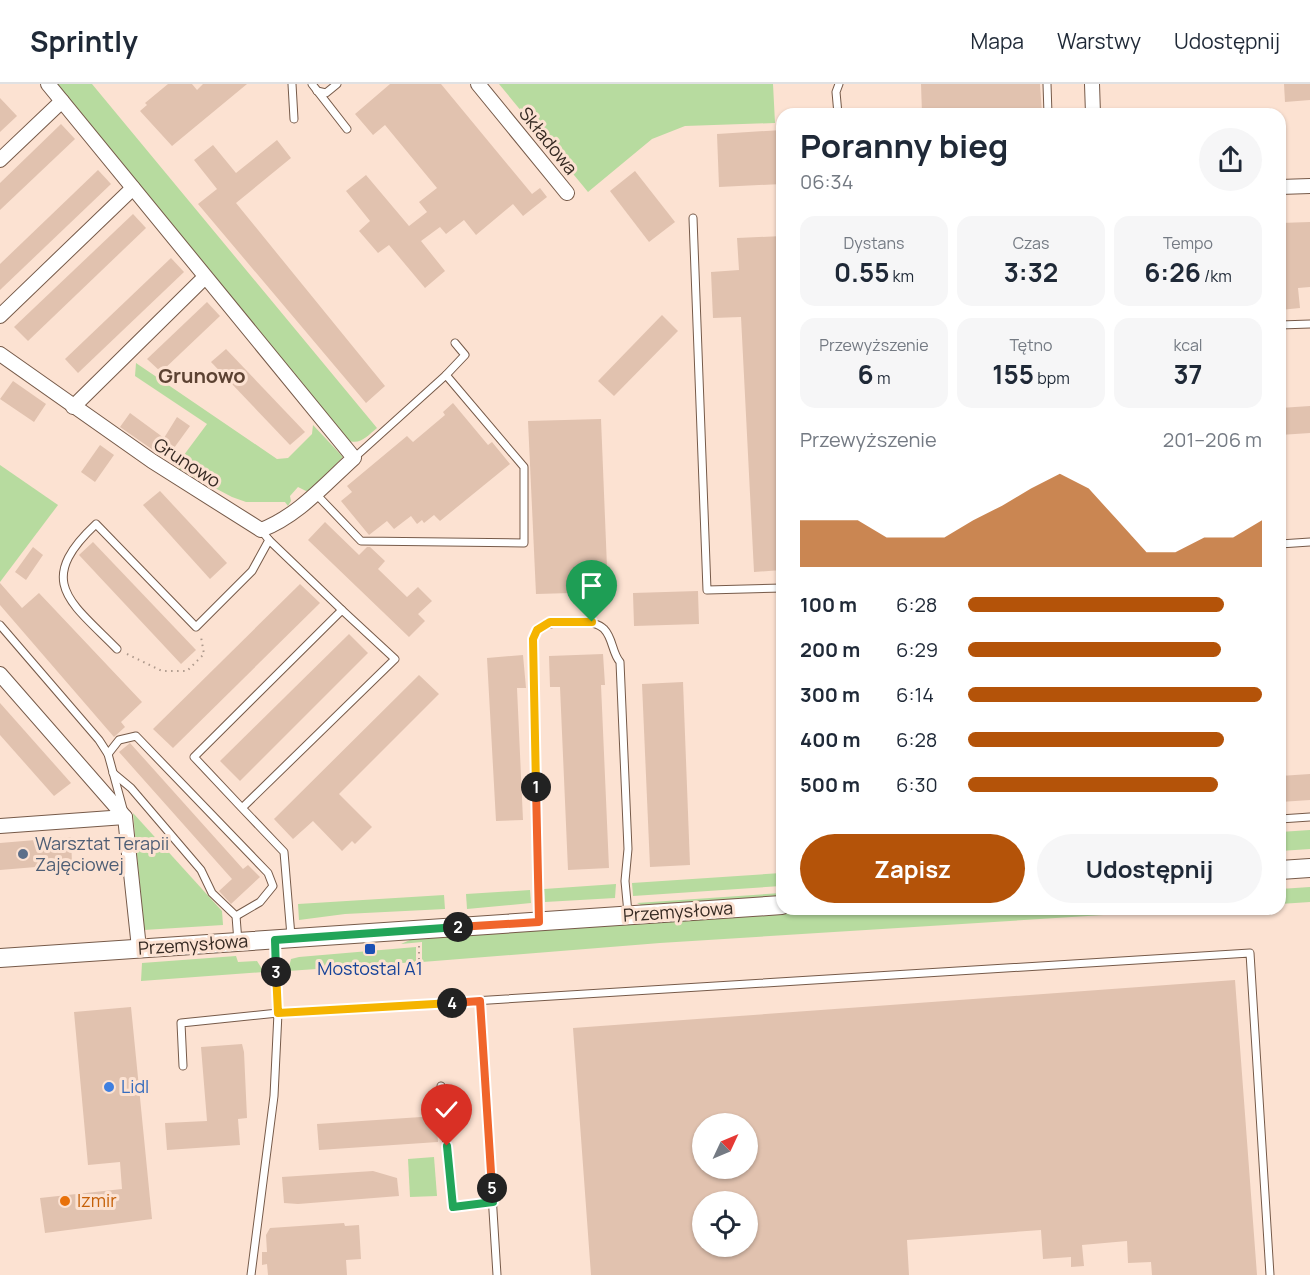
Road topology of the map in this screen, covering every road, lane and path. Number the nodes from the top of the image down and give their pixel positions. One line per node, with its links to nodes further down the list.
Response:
1 (48, 84): 10 (street)
2 (292, 84): 14 (lane)
3 (312, 84): 9 (lane)
4 (337, 84): 9 (lane)
5 (478, 84): 20 (street, Składowa)
6 (839, 84): 11 (lane)
7 (1047, 84): 12 (lane)
8 (1092, 84): 13 (street)
9 (317, 91): 15 (lane)
10 (62, 101): 16 (street); 18 (street)
11 (837, 108)
12 (1048, 108)
13 (1093, 108)
14 (294, 120)
15 (347, 129)
16 (0, 160)
17 (1310, 186): 19 (street)
18 (133, 188): 22 (street); 23 (street)
19 (1286, 188)
20 (567, 193)
21 (693, 218): 35 (lane)
22 (205, 277): 29 (street); 30 (street)
23 (0, 316)
24 (1310, 324): 25 (lane)
25 (1286, 325)
26 (455, 343): 28 (lane)
27 (0, 354): 29 (street, Grunowo)
28 (446, 375): 30 (lane); 31 (lane)
29 (73, 407): 32 (street, Grunowo)
30 (354, 458): 31 (street)
31 (315, 493): 32 (street)
32 (265, 535): 36 (lane); 38 (lane)
33 (1310, 542): 34 (lane)
34 (1286, 544)
35 (776, 588)
36 (342, 610): 43 (lane); 43 (lane)
37 (0, 625): 41 (lane)
38 (196, 627): 39 (path); 39 (lane)
39 (117, 649)
40 (0, 674): 44 (street)
41 (108, 754): 42 (lane); 51 (lane)
42 (113, 773): 44 (lane); 51 (lane)
43 (242, 808): 54 (lane)
44 (125, 817): 47 (street); 57 (street)
45 (1310, 817): 46 (lane)
46 (1286, 819)
47 (0, 826)
48 (1310, 868): 49 (street)
49 (1286, 870)
50 (776, 905): 52 (street, Przemysłowa)
51 (236, 916): 55 (lane)
52 (628, 916): 53 (street, Przemysłowa); 53 (lane)
53 (539, 922): 54 (street, Przemysłowa)
54 (283, 939): 55 (street, Przemysłowa); 61 (lane)
55 (238, 942): 57 (street, Przemysłowa)
56 (419, 946): 59 (path)
57 (139, 948): 58 (street, Przemysłowa)
58 (0, 958)
59 (419, 969)
60 (480, 1001): 61 (lane); 64 (lane); 67 (lane)
61 (278, 1013): 62 (lane); 65 (lane)
62 (183, 1066)
63 (441, 1086): 64 (lane)
64 (493, 1202): 66 (lane)
65 (251, 1275)
66 (497, 1275)
67 (1270, 1275)

